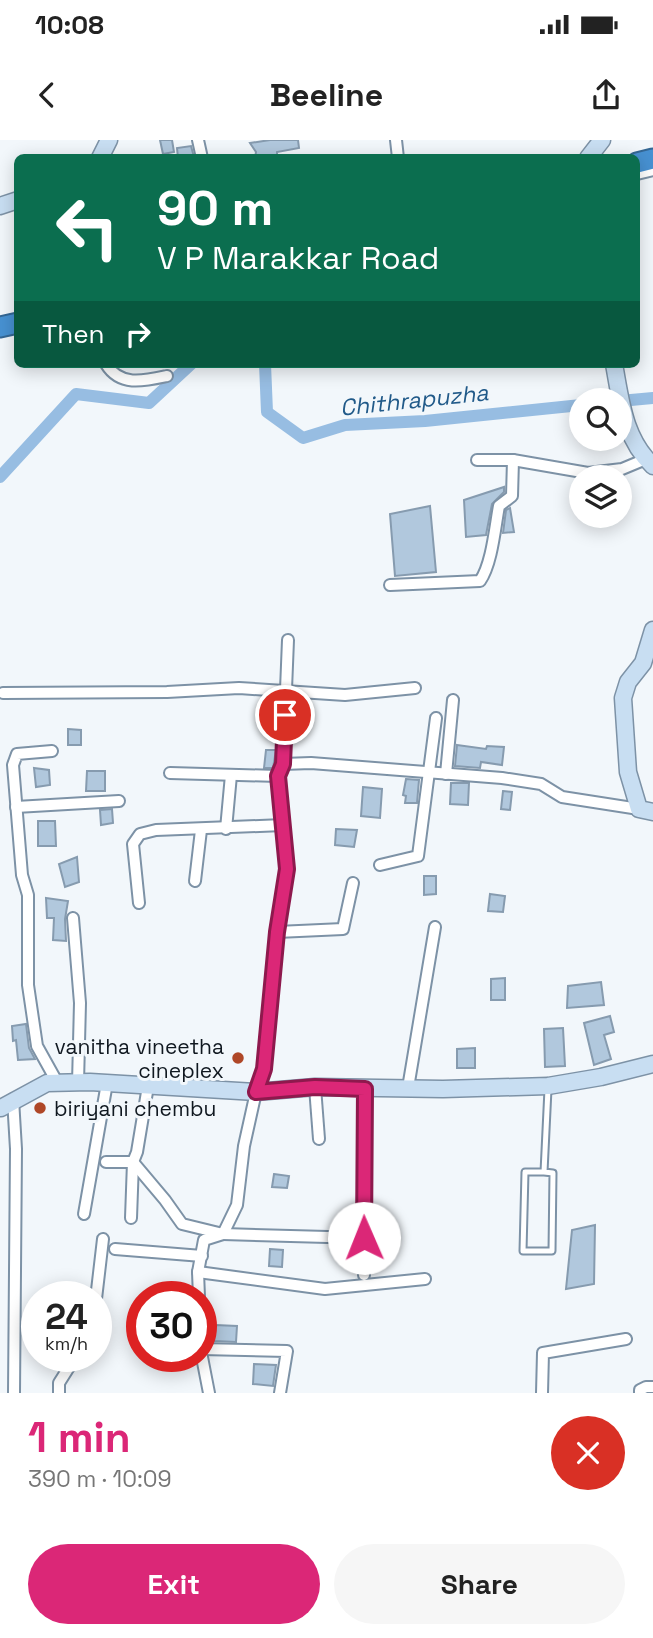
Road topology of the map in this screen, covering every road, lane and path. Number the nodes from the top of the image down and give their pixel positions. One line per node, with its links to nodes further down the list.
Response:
1 (602, 140): 2 (street)
2 (591, 154)
3 (108, 368): 5 (street)
4 (615, 368): 8 (street)
5 (167, 376)
6 (477, 460): 7 (street)
7 (513, 460): 8 (street); 9 (street)
8 (649, 463)
9 (390, 585)
10 (653, 630): 26 (street)
11 (288, 640): 13 (street)
12 (415, 688): 13 (street)
13 (286, 690): 14 (street); 18 (street)
14 (3, 693)
15 (453, 700): 21 (street)
16 (436, 718): 20 (street)
17 (52, 751): 25 (street)
18 (283, 764): 20 (street); 23 (street)
19 (170, 773): 22 (street)
20 (429, 773): 21 (street); 30 (street)
21 (446, 774): 26 (street)
22 (231, 775): 23 (street); 28 (street)
23 (278, 776): 27 (street)
24 (119, 801): 25 (street)
25 (16, 807): 38 (street)
26 (646, 810)
27 (283, 825): 28 (street); 36 (street)
28 (226, 829): 29 (street)
29 (201, 830): 31 (street); 33 (street)
30 (380, 865)
31 (195, 881)
32 (353, 883): 36 (street)
33 (139, 903)
34 (73, 918): 39 (street)
35 (435, 928): 44 (street)
36 (277, 932): 46 (street)
37 (653, 1064): 42 (street)
38 (57, 1082): 39 (street); 47 (street)
39 (78, 1083): 40 (street)
40 (107, 1083): 41 (street); 52 (street)
41 (148, 1086): 46 (street); 50 (street)
42 (548, 1086): 44 (street); 51 (lane)
43 (315, 1087): 45 (street); 46 (street); 48 (street)
44 (408, 1088): 45 (street)
45 (365, 1089): 55 (street)
46 (256, 1092): 54 (street)
47 (7, 1103): 69 (street)
48 (319, 1139)
49 (106, 1162): 50 (street)
50 (133, 1162): 53 (street); 54 (street)
51 (544, 1172): 51 (lane)
52 (84, 1214)
53 (131, 1218)
54 (223, 1234): 55 (street); 58 (street)
55 (364, 1238): 60 (street)
56 (103, 1239): 62 (street)
57 (115, 1249): 58 (street)
58 (202, 1256): 59 (street)
59 (198, 1272): 61 (street); 63 (street)
60 (364, 1275)
61 (425, 1279)
62 (98, 1281)
63 (198, 1281)
64 (626, 1339): 73 (street)
65 (217, 1351): 72 (street)
66 (66, 1372): 70 (street)
67 (205, 1372): 71 (street)
68 (653, 1387): 74 (street)
69 (14, 1393)
70 (59, 1393)
71 (209, 1393)
72 (280, 1393)
73 (542, 1393)
74 (640, 1393)

